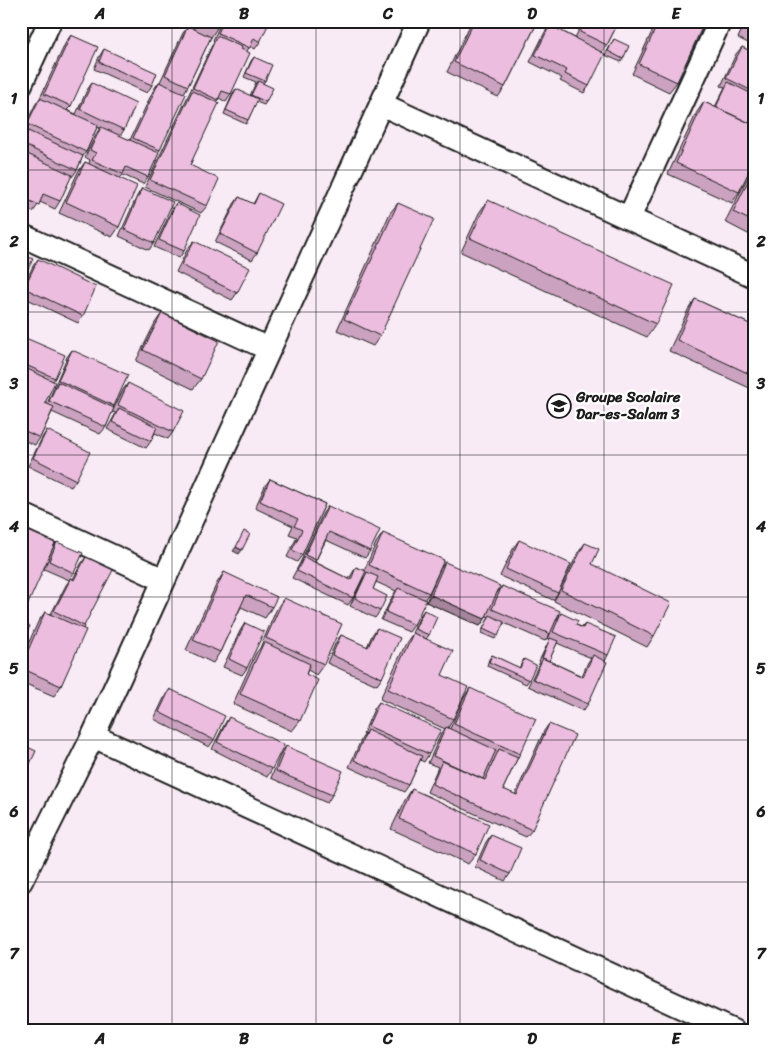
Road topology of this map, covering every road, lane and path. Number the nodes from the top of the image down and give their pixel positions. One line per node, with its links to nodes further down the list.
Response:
1 (50, 21): 4 (street)
2 (419, 21): 5 (street)
3 (720, 21): 6 (street)
4 (21, 84)
5 (381, 104): 6 (street); 9 (street)
6 (629, 218): 8 (street)
7 (21, 235): 9 (street)
8 (754, 276)
9 (269, 349): 11 (street)
10 (21, 514): 11 (street)
11 (164, 580): 12 (street)
12 (93, 736): 13 (street); 14 (street)
13 (21, 881)
14 (733, 1031)

